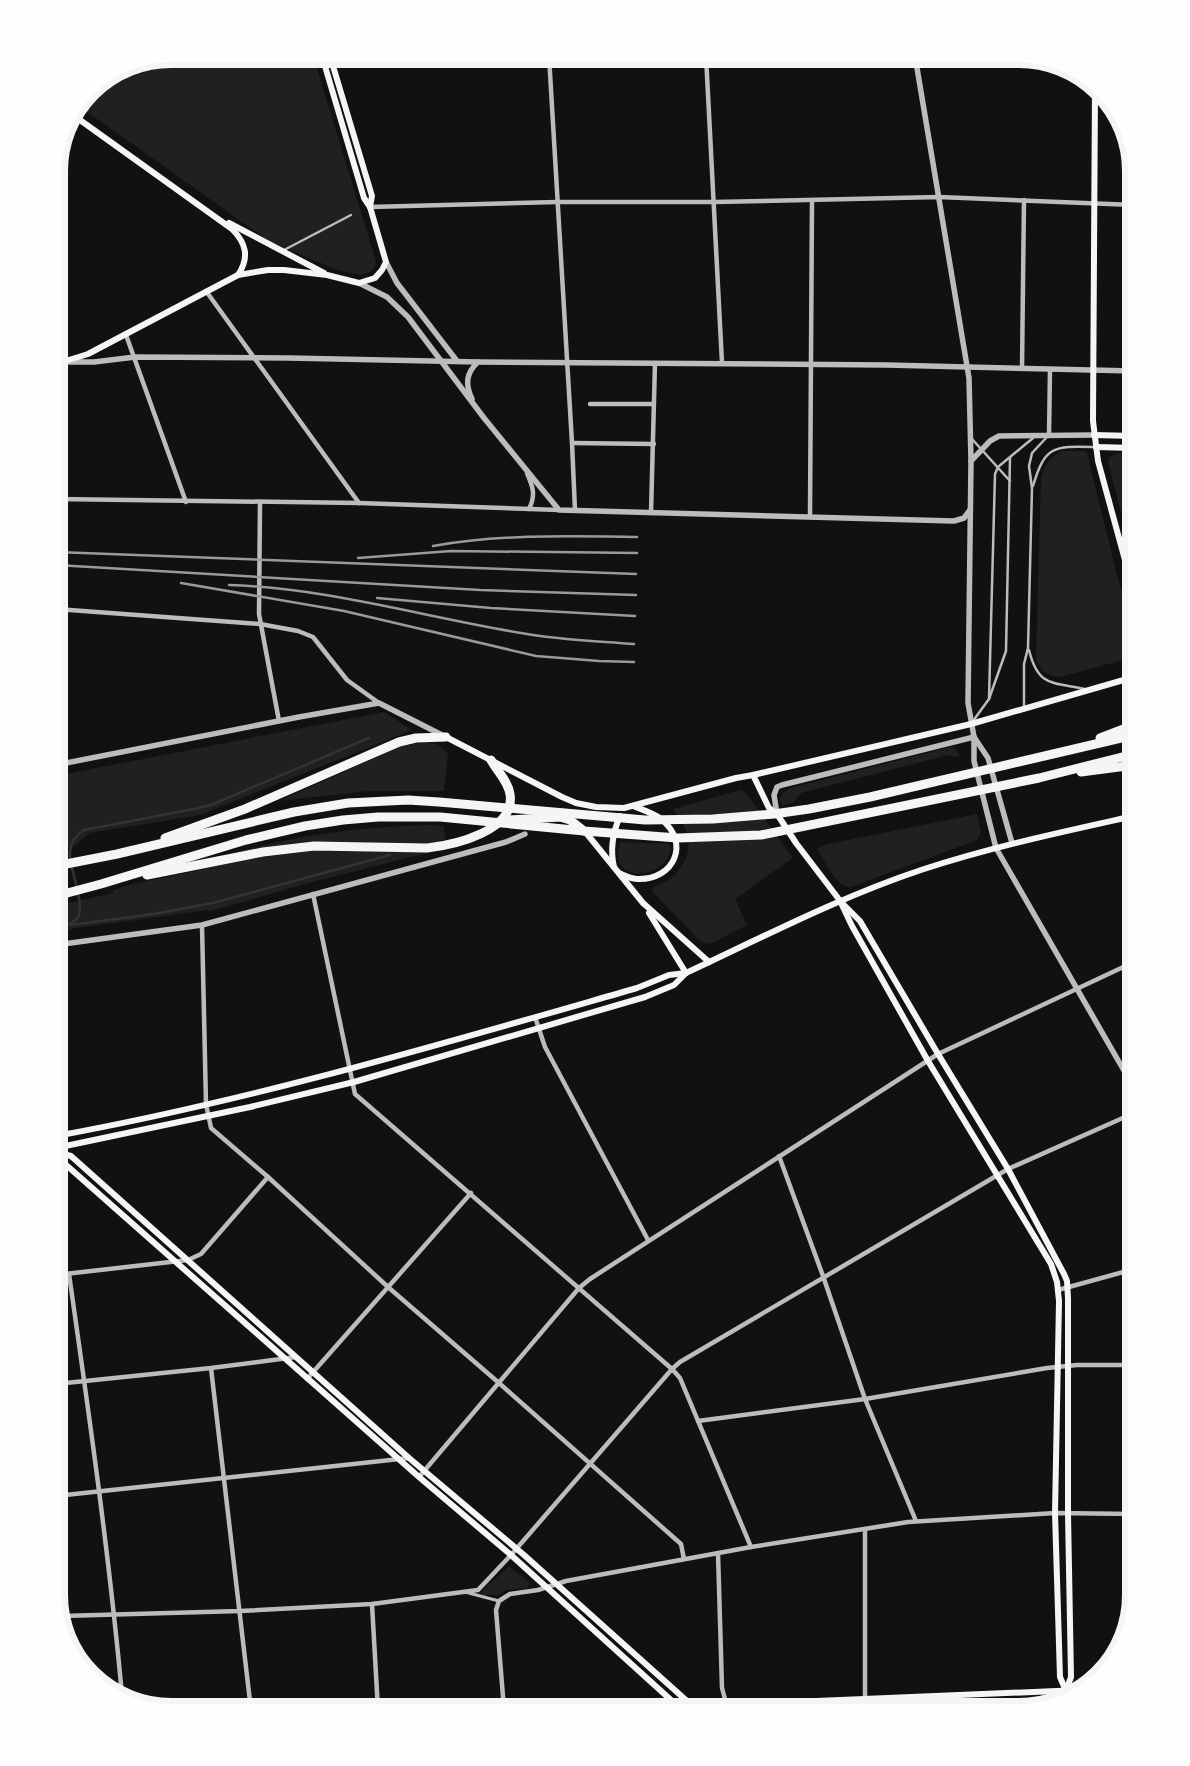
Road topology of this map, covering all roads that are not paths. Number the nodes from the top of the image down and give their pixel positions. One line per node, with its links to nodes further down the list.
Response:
1 (325, 65): 15 (main road)
2 (333, 65): 15 (main road)
3 (549, 65): 11 (street)
4 (706, 65): 12 (street)
5 (916, 65): 8 (street)
6 (1095, 97): 13 (main road)
7 (79, 119): 17 (main road)
8 (939, 197): 9 (street); 10 (street); 35 (street)
9 (812, 200): 12 (street); 34 (street)
10 (1024, 200): 13 (street); 36 (street)
11 (557, 202): 12 (street); 15 (street); 31 (street)
12 (714, 202): 33 (street)
13 (1094, 203): 14 (street); 38 (main road)
14 (1125, 204)
15 (370, 207): 19 (main road)
16 (351, 215): 18 (lane)
17 (218, 218): 18 (main road); 20 (main road)
18 (281, 252): 21 (main road)
19 (386, 262): 22 (main road); 28 (street)
20 (238, 274): 21 (main road); 23 (main road)
21 (327, 275): 22 (main road)
22 (359, 283): 27 (street)
23 (206, 291): 24 (main road); 26 (street)
24 (126, 335): 25 (street); 29 (main road)
25 (135, 357): 26 (street); 29 (street); 62 (street)
26 (253, 358): 27 (street); 64 (street)
27 (442, 361): 28 (street); 44 (street)
28 (457, 361): 30 (street)
29 (66, 362)
30 (478, 362): 31 (street); 44 (street)
31 (566, 362): 32 (street); 40 (street)
32 (655, 363): 33 (street); 43 (street)
33 (722, 363): 34 (street)
34 (811, 364): 35 (street); 70 (street)
35 (967, 367): 36 (street); 46 (street)
36 (1022, 368): 37 (street)
37 (1050, 369): 38 (street); 48 (street)
38 (1093, 370): 39 (street); 45 (main road)
39 (1125, 371)
40 (570, 404): 41 (street); 50 (street)
41 (576, 404)
42 (590, 404): 43 (street)
43 (654, 404): 51 (street)
44 (484, 418): 58 (street)
45 (1094, 435): 48 (street); 49 (main road); 52 (main road)
46 (969, 436): 54 (lane); 56 (street)
47 (1036, 436): 48 (street); 54 (street); 55 (lane)
48 (1048, 436): 60 (lane)
49 (1125, 436)
50 (572, 443): 51 (street); 67 (street)
51 (654, 444): 69 (street)
52 (1096, 447): 53 (main road); 60 (lane); 71 (main road)
53 (1125, 448)
54 (980, 449): 56 (street); 57 (lane)
55 (1010, 458): 57 (lane); 59 (lane)
56 (971, 460): 68 (street)
57 (998, 467): 59 (lane); 77 (lane)
58 (526, 471): 65 (street); 66 (street)
59 (1010, 481): 77 (lane)
60 (1032, 488): 74 (lane)
61 (65, 499): 62 (street)
62 (186, 502): 63 (street)
63 (260, 502): 64 (street); 73 (street)
64 (359, 503): 65 (street)
65 (529, 509): 66 (street)
66 (559, 510): 67 (street)
67 (575, 510): 69 (street)
68 (970, 510): 70 (street); 81 (street)
69 (651, 512): 70 (street)
70 (810, 517)
71 (1125, 560)
72 (65, 609): 73 (street)
73 (260, 624): 78 (street); 80 (street)
74 (1028, 648): 76 (lane); 79 (lane)
75 (1125, 680): 76 (main road)
76 (1090, 690): 79 (main road)
77 (989, 699): 81 (lane)
78 (379, 703): 80 (street); 83 (street)
79 (1024, 708): 81 (main road)
80 (279, 721): 89 (street)
81 (971, 724): 84 (street); 91 (main road)
82 (1125, 728): 86 (highway)
83 (446, 737): 88 (main road); 102 (highway)
84 (974, 737): 95 (street); 100 (street); 101 (street)
85 (1125, 737): 86 (highway)
86 (1072, 748): 102 (highway)
87 (1125, 756): 92 (highway)
88 (491, 760): 94 (main road); 97 (highway)
89 (65, 764)
90 (1125, 766): 92 (highway)
91 (753, 775): 93 (main road); 95 (main road)
92 (1039, 778): 105 (highway)
93 (632, 806): 94 (main road); 104 (main road)
94 (624, 808): 104 (main road)
95 (778, 814): 108 (main road)
96 (1125, 818): 100 (main road)
97 (499, 822): 99 (highway); 105 (highway)
98 (525, 834): 107 (street)
99 (587, 834): 104 (main road)
100 (1012, 843): 101 (main road)
101 (996, 848): 108 (main road); 115 (street)
102 (118, 854): 103 (highway)
103 (65, 864)
104 (616, 871): 109 (main road)
105 (101, 884): 106 (highway)
106 (65, 894)
107 (313, 894): 110 (street); 120 (street)
108 (841, 902): 112 (main road); 118 (main road); 119 (main road)
109 (643, 903): 112 (main road); 114 (main road)
110 (202, 925): 111 (street); 123 (street)
111 (65, 944)
112 (709, 962): 114 (main road)
113 (1125, 966): 115 (street)
114 (686, 973): 116 (main road); 117 (main road)
115 (1076, 989): 118 (street); 121 (street)
116 (535, 1018): 117 (street); 120 (main road)
117 (538, 1028): 122 (main road); 135 (street)
118 (938, 1054): 119 (street); 131 (main road)
119 (928, 1060): 129 (street); 132 (main road)
120 (351, 1069): 122 (street); 123 (main road)
121 (1125, 1073)
122 (354, 1082): 124 (main road); 134 (street)
123 (206, 1104): 124 (street); 126 (main road)
124 (207, 1116): 127 (main road); 133 (street)
125 (1125, 1117): 131 (street)
126 (65, 1134)
127 (65, 1146)
128 (65, 1154): 136 (main road)
129 (779, 1156): 135 (street); 141 (street)
130 (65, 1164): 137 (main road)
131 (1008, 1169): 132 (street); 144 (main road)
132 (998, 1176): 141 (street); 145 (main road)
133 (268, 1177): 136 (street); 142 (street)
134 (471, 1193): 142 (street); 143 (street)
135 (648, 1240): 143 (street)
136 (188, 1260): 137 (street); 146 (main road)
137 (175, 1261): 140 (street); 147 (main road)
138 (1125, 1272): 144 (street)
139 (65, 1274): 140 (street)
140 (69, 1274): 155 (street)
141 (823, 1276): 152 (street); 158 (street)
142 (388, 1287): 153 (street); 156 (street)
143 (579, 1288): 152 (street); 156 (street)
144 (1067, 1288): 145 (street); 149 (main road)
145 (1058, 1290): 150 (main road)
146 (296, 1357): 147 (street); 153 (main road)
147 (286, 1360): 151 (street); 154 (main road)
148 (1125, 1365): 149 (street)
149 (1068, 1366): 150 (street); 169 (main road)
150 (1058, 1367): 158 (street); 168 (main road)
151 (211, 1368): 155 (street); 164 (street)
152 (672, 1369): 159 (street); 162 (street)
153 (313, 1372): 154 (street); 160 (main road)
154 (307, 1379): 161 (main road)
155 (84, 1381): 157 (street); 166 (street)
156 (499, 1382): 162 (street); 163 (street)
157 (65, 1383)
158 (865, 1399): 159 (street); 171 (street)
159 (698, 1421): 175 (street)
160 (409, 1458): 161 (street); 163 (main road)
161 (399, 1459): 164 (street); 165 (main road)
162 (590, 1463): 176 (street); 179 (street)
163 (425, 1470): 165 (street); 176 (main road)
164 (223, 1477): 166 (street); 185 (street)
165 (419, 1477): 178 (main road)
166 (100, 1492): 167 (street); 186 (street)
167 (65, 1495)
168 (1056, 1513): 169 (street); 171 (street); 191 (main road)
169 (1068, 1514): 170 (street); 189 (main road)
170 (1125, 1514)
171 (916, 1521): 172 (street)
172 (876, 1527): 173 (street); 174 (street)
173 (865, 1529): 174 (street); 175 (street)
174 (865, 1540): 192 (street)
175 (751, 1547): 177 (street)
176 (516, 1548): 178 (street); 180 (main road)
177 (718, 1553): 179 (street); 198 (street)
178 (511, 1555): 181 (main road); 182 (street)
179 (684, 1559): 180 (street)
180 (557, 1584): 181 (street); 197 (main road)
181 (546, 1587): 183 (street); 196 (main road)
182 (464, 1592): 183 (street); 184 (street)
183 (499, 1600): 195 (street)
184 (372, 1604): 185 (street); 194 (street)
185 (240, 1611): 186 (street); 193 (street)
186 (115, 1613): 187 (street); 188 (street)
187 (68, 1616)
188 (121, 1688)
189 (1066, 1690)
190 (1064, 1691): 192 (main road)
191 (1066, 1691)
192 (865, 1700): 199 (main road)
193 (250, 1701)
194 (377, 1701)
195 (503, 1701)
196 (674, 1701)
197 (687, 1701)
198 (726, 1701)
199 (833, 1701)

